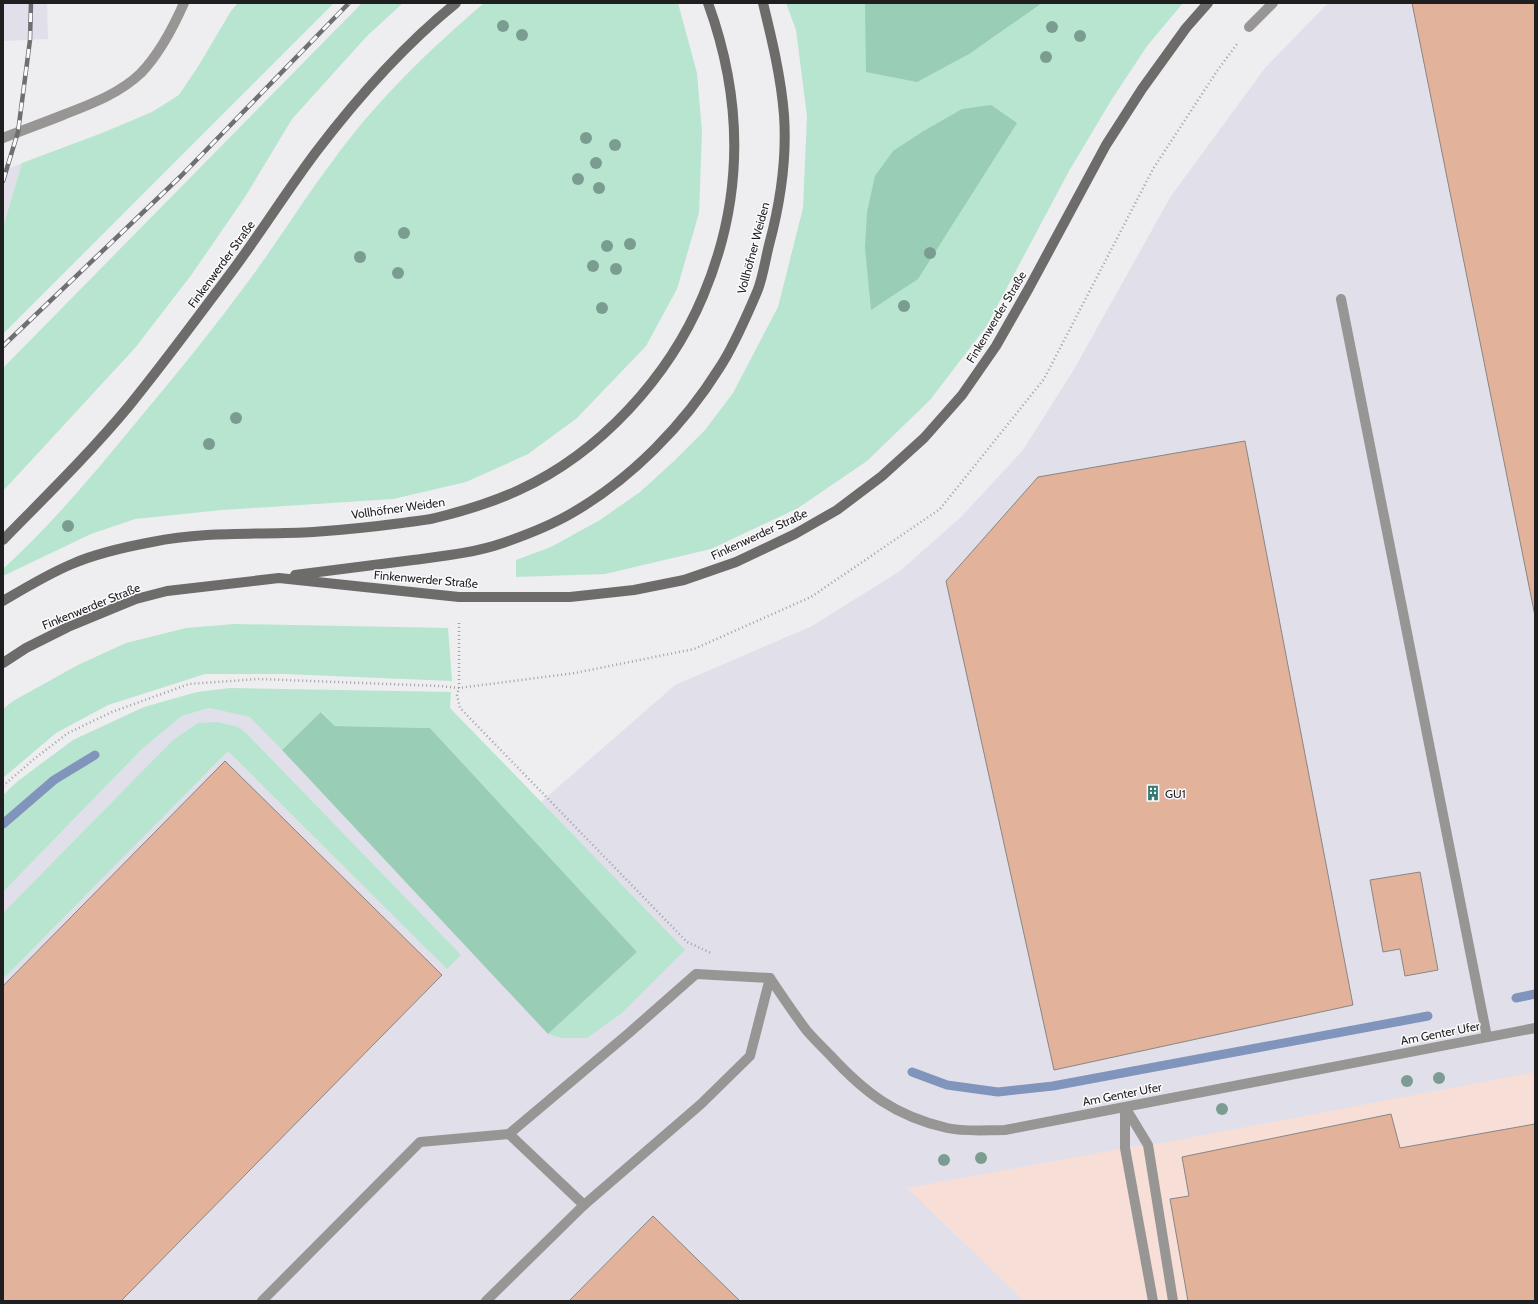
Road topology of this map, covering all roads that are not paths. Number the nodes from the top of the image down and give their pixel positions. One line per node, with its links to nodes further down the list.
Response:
1 (184, 3): 8 (street)
2 (456, 3): 10 (main road, Finkenwerder Straße)
3 (708, 3): 12 (main road, Vollhöfner Weiden)
4 (763, 3): 11 (main road, Vollhöfner Weiden)
5 (1208, 3): 11 (main road, Finkenwerder Straße)
6 (1273, 3): 7 (street)
7 (1249, 28)
8 (3, 138)
9 (1341, 299): 16 (street)
10 (3, 540)
11 (280, 578): 13 (main road, Finkenwerder Straße)
12 (3, 601)
13 (3, 663)
14 (770, 978): 17 (street, Am Genter Ufer); 18 (street); 19 (street)
15 (1535, 1028): 16 (street, Am Genter Ufer)
16 (1487, 1037): 17 (street, Am Genter Ufer)
17 (1125, 1107): 22 (street); 23 (street)
18 (509, 1134): 19 (street); 20 (street)
19 (584, 1205): 21 (street)
20 (262, 1301)
21 (486, 1301)
22 (1154, 1301)
23 (1172, 1301)

